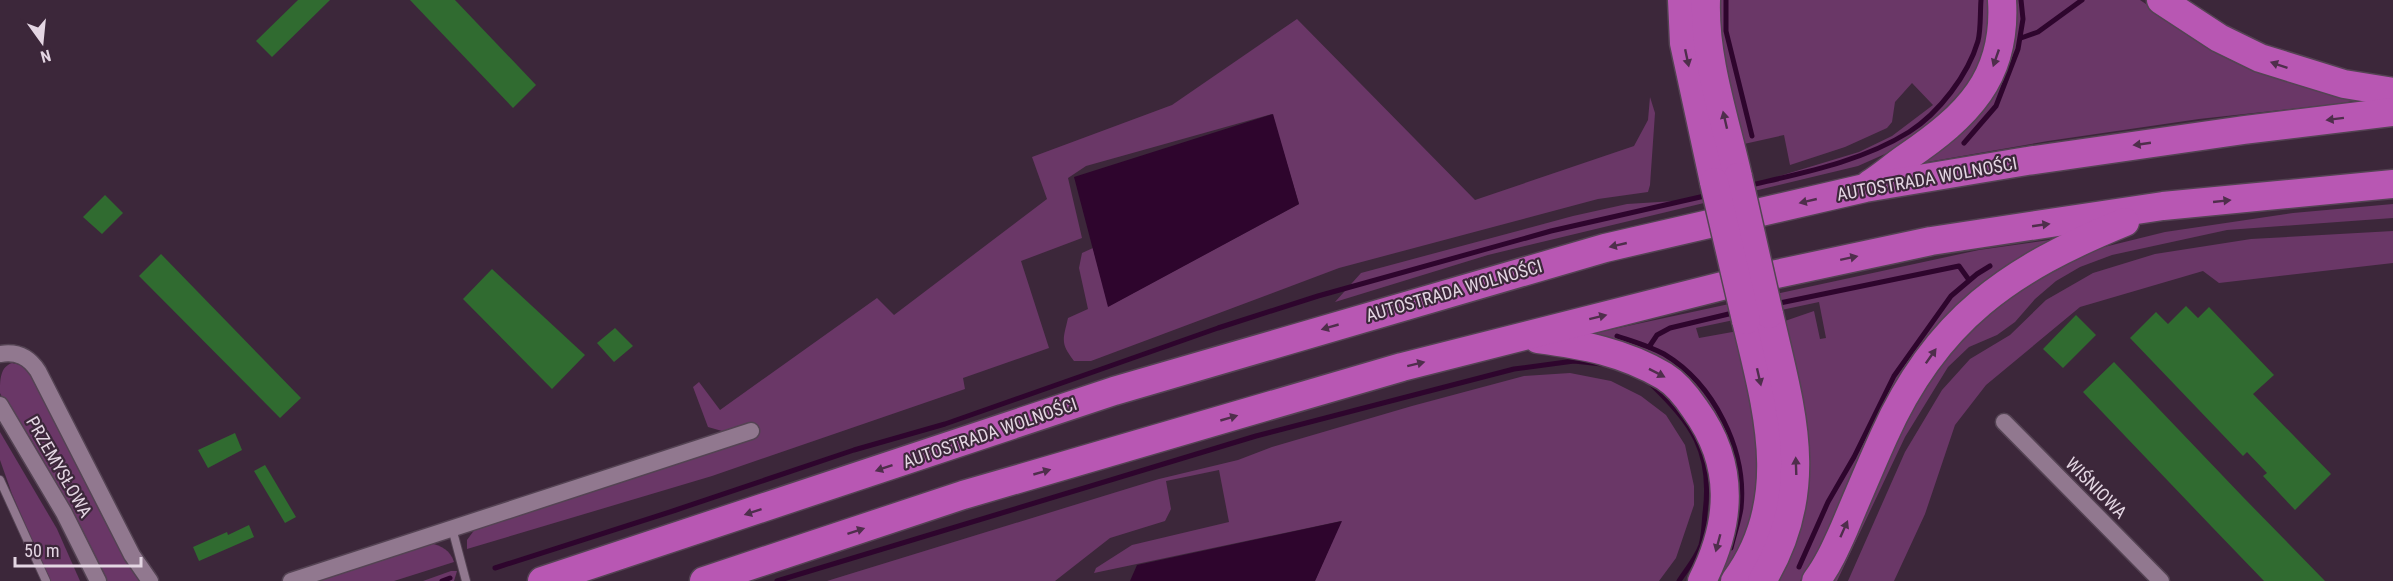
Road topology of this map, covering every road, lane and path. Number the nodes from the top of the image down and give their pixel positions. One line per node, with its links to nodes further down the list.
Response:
1 (1682, 0): 7 (highway, one-way to 7)
2 (1706, 0): 7 (highway, one-way to 2)
3 (2002, 0): 9 (highway, one-way to 9)
4 (2161, 0): 5 (highway, one-way to 4)
5 (2393, 92)
6 (2393, 112): 9 (highway, AUTOSTRADA WOLNOŚCI, one-way to 9)
7 (1726, 179): 11 (highway, bridge)
8 (2393, 184): 10 (highway, one-way to 8)
9 (1865, 188): 24 (highway, AUTOSTRADA WOLNOŚCI, one-way to 24)
10 (2163, 206): 12 (highway, one-way to 10); 29 (highway, one-way to 10)
11 (1758, 317): 27 (highway, one-way to 27); 28 (highway, one-way to 11)
12 (1521, 337): 25 (highway, one-way to 12); 26 (highway, one-way to 26)
13 (0, 354): 21 (street)
14 (0, 405): 20 (street, PRZEMYSŁOWA)
15 (2004, 422): 30 (street, WIŚNIOWA)
16 (750, 431): 18 (street)
17 (0, 480): 19 (lane)
18 (451, 527): 22 (street); 23 (lane)
19 (46, 581)
20 (98, 581)
21 (150, 581)
22 (291, 581)
23 (466, 581)
24 (542, 581)
25 (704, 581)
26 (1702, 581)
27 (1735, 581)
28 (1762, 581)
29 (1816, 581)
30 (2161, 581)

